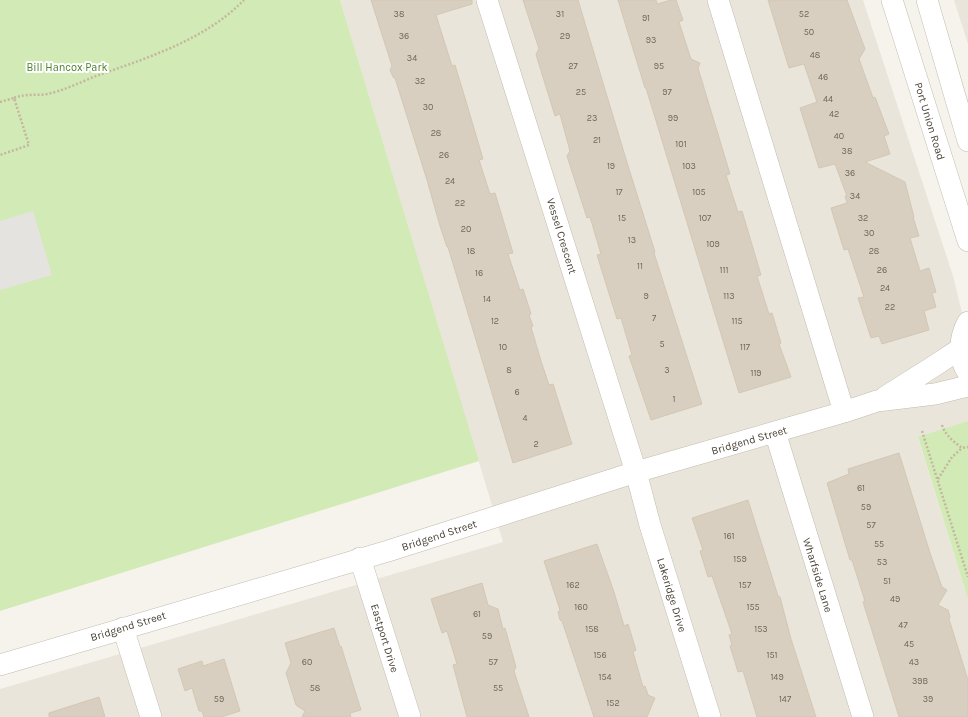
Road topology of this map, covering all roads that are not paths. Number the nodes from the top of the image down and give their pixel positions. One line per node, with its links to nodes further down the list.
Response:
1 (487, 0): 14 (street, Vessel Crescent)
2 (718, 0): 12 (street)
3 (892, 0): 6 (street, Port Union Road)
4 (927, 0): 5 (street)
5 (968, 141)
6 (968, 241)
7 (968, 322): 8 (street)
8 (960, 349): 9 (street); 11 (street, Bridgend Street)
9 (968, 373)
10 (968, 386): 11 (street, Bridgend Street)
11 (877, 401): 12 (street, Bridgend Street)
12 (844, 412): 13 (street, Bridgend Street)
13 (775, 432): 14 (street, Bridgend Street); 21 (street, Wharfside Lane)
14 (636, 472): 15 (street, Bridgend Street); 20 (street, Lakeridge Drive)
15 (360, 558): 16 (street, Bridgend Street); 19 (street, Eastport Drive)
16 (124, 628): 17 (street, Bridgend Street); 18 (street)
17 (0, 664)
18 (151, 717)
19 (410, 717)
20 (710, 717)
21 (863, 717)

